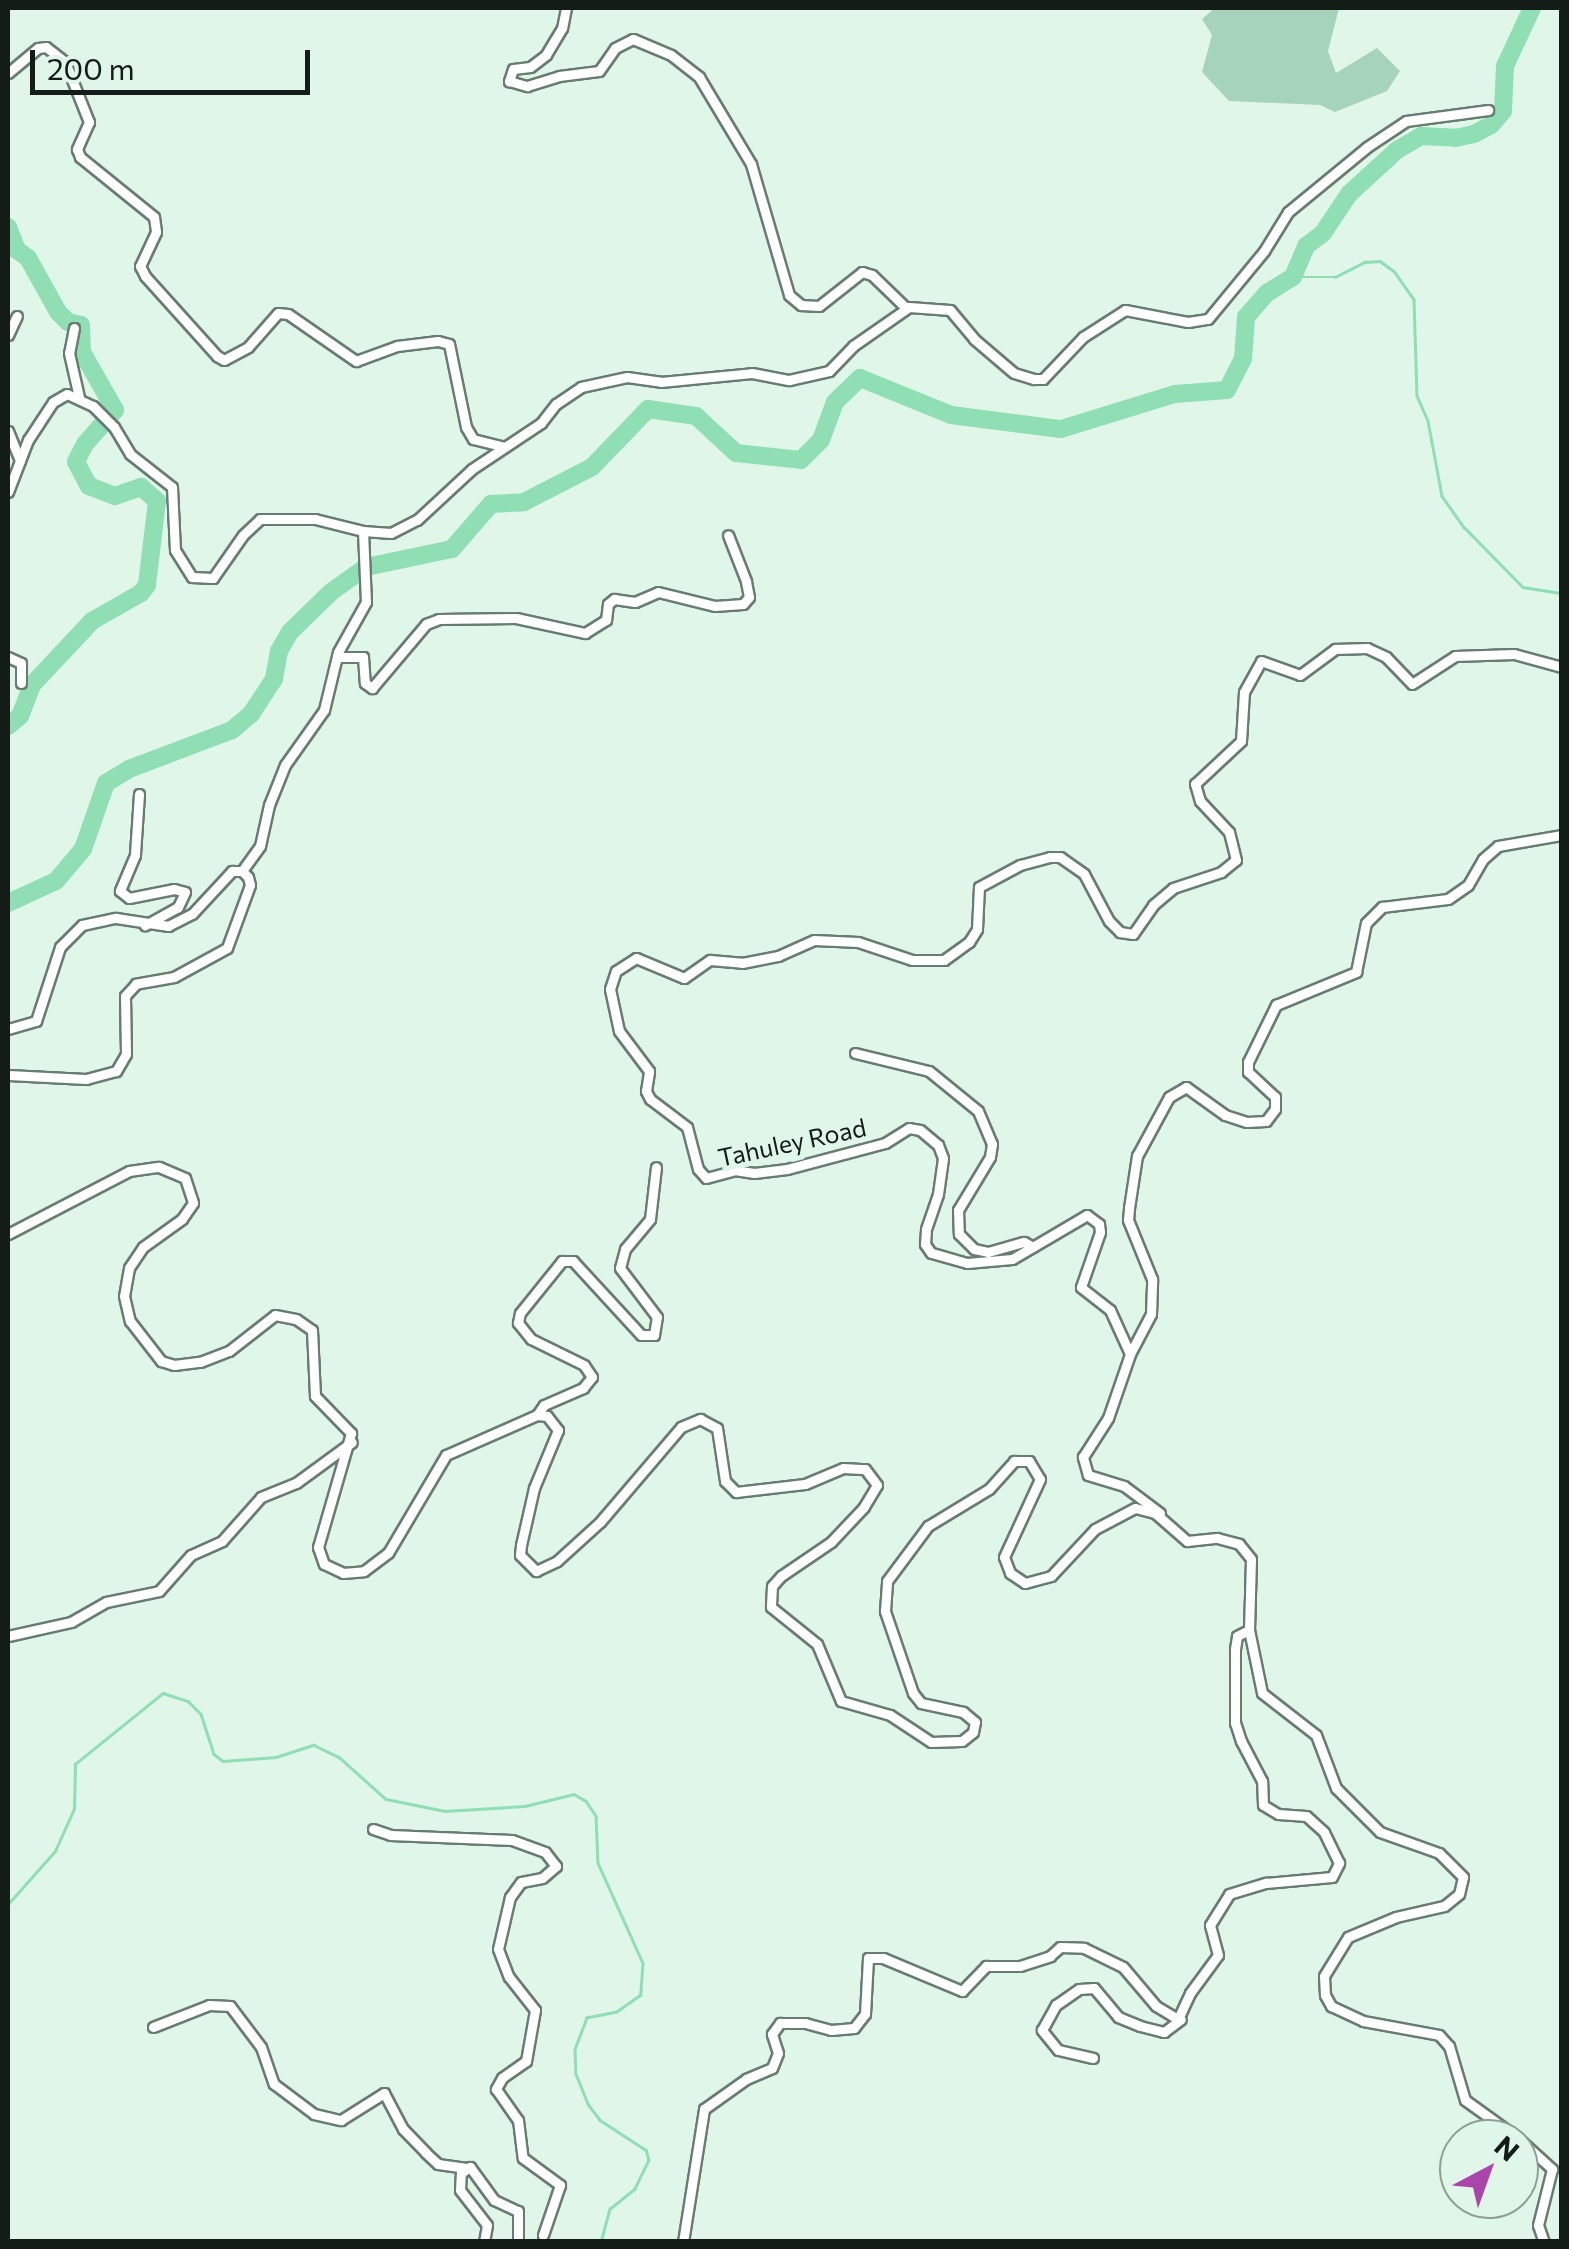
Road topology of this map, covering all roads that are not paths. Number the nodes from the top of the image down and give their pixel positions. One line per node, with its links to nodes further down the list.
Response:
1 (566, 8): 4 (street)
2 (8, 73): 10 (street)
3 (1488, 110): 4 (street)
4 (904, 308): 10 (street)
5 (17, 316): 7 (street)
6 (74, 328): 8 (street)
7 (8, 335)
8 (79, 397): 11 (street); 13 (street)
9 (8, 431): 11 (street)
10 (504, 448): 13 (street)
11 (20, 461): 12 (street)
12 (8, 492)
13 (363, 531): 16 (street)
14 (728, 535): 16 (street)
15 (8, 657): 18 (street)
16 (336, 657): 21 (street)
17 (1562, 666): 28 (street, Tahuley Road)
18 (22, 682)
19 (139, 794): 22 (street)
20 (1562, 835): 29 (street)
21 (242, 870): 22 (street); 25 (street)
22 (146, 925): 23 (street)
23 (8, 1029)
24 (855, 1053): 28 (street)
25 (8, 1075)
26 (656, 1168): 30 (street)
27 (8, 1234): 31 (street)
28 (1033, 1248): 29 (street, Tahuley Road)
29 (1130, 1354): 32 (street)
30 (536, 1415): 31 (street); 32 (street)
31 (352, 1442): 34 (street)
32 (1164, 1520): 33 (street)
33 (1249, 1630): 36 (street); 39 (street)
34 (8, 1636)
35 (373, 1829): 42 (street)
36 (1182, 2016): 38 (street); 45 (street)
37 (154, 2026): 41 (street)
38 (1092, 2058)
39 (1491, 2119)
40 (1539, 2157): 46 (street)
41 (466, 2168): 43 (street); 44 (street)
42 (542, 2239)
43 (484, 2242)
44 (518, 2242)
45 (683, 2242)
46 (1544, 2242)

